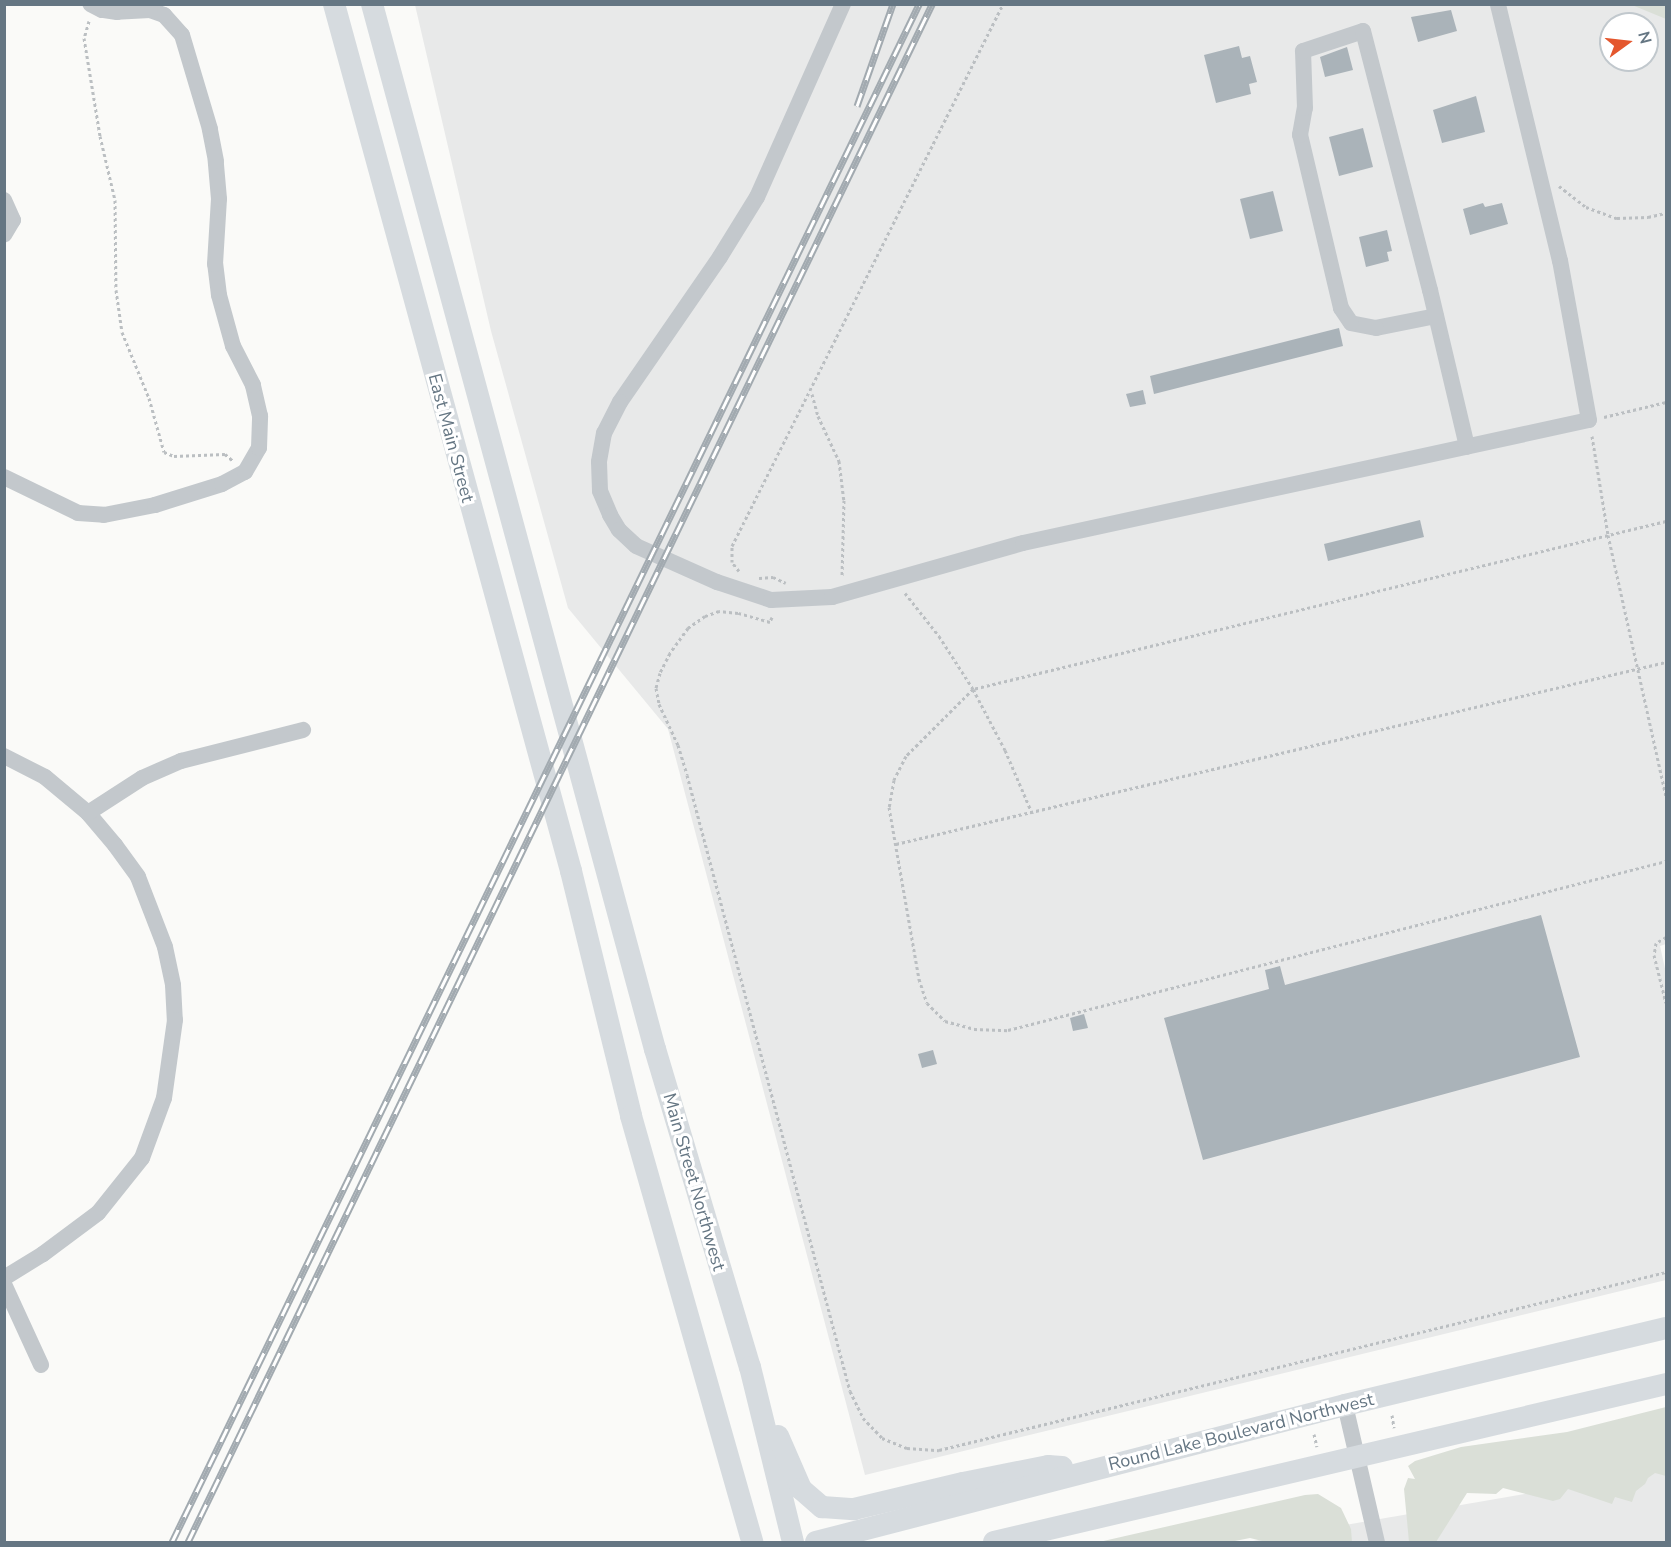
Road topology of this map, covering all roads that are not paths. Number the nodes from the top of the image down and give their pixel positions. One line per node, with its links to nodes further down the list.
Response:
1 (334, 4): 24 (main road, East Main Street)
2 (372, 4): 14 (main road, East Main Street)
3 (843, 4): 9 (street)
4 (1498, 4): 9 (street)
5 (92, 6): 10 (street)
6 (4, 200): 7 (street)
7 (4, 235)
8 (1436, 316): 8 (street); 9 (street)
9 (1467, 447)
10 (4, 477)
11 (303, 730): 13 (street)
12 (4, 756): 13 (street)
13 (88, 813): 15 (street)
14 (593, 822): 21 (main road, Main Street Northwest)
15 (4, 1278)
16 (4, 1284): 18 (street)
17 (1666, 1328): 20 (main road, Round Lake Boulevard Northwest)
18 (40, 1365)
19 (1666, 1384): 22 (main road)
20 (1345, 1406): 22 (street); 23 (main road, Round Lake Boulevard Northwest)
21 (761, 1414): 23 (main road); 25 (main road, Main Street Northwest)
22 (1359, 1458): 27 (main road); 28 (street)
23 (1096, 1469): 26 (main road, Round Lake Boulevard Northwest)
24 (752, 1542)
25 (793, 1542)
26 (816, 1542)
27 (994, 1542)
28 (1377, 1542)

